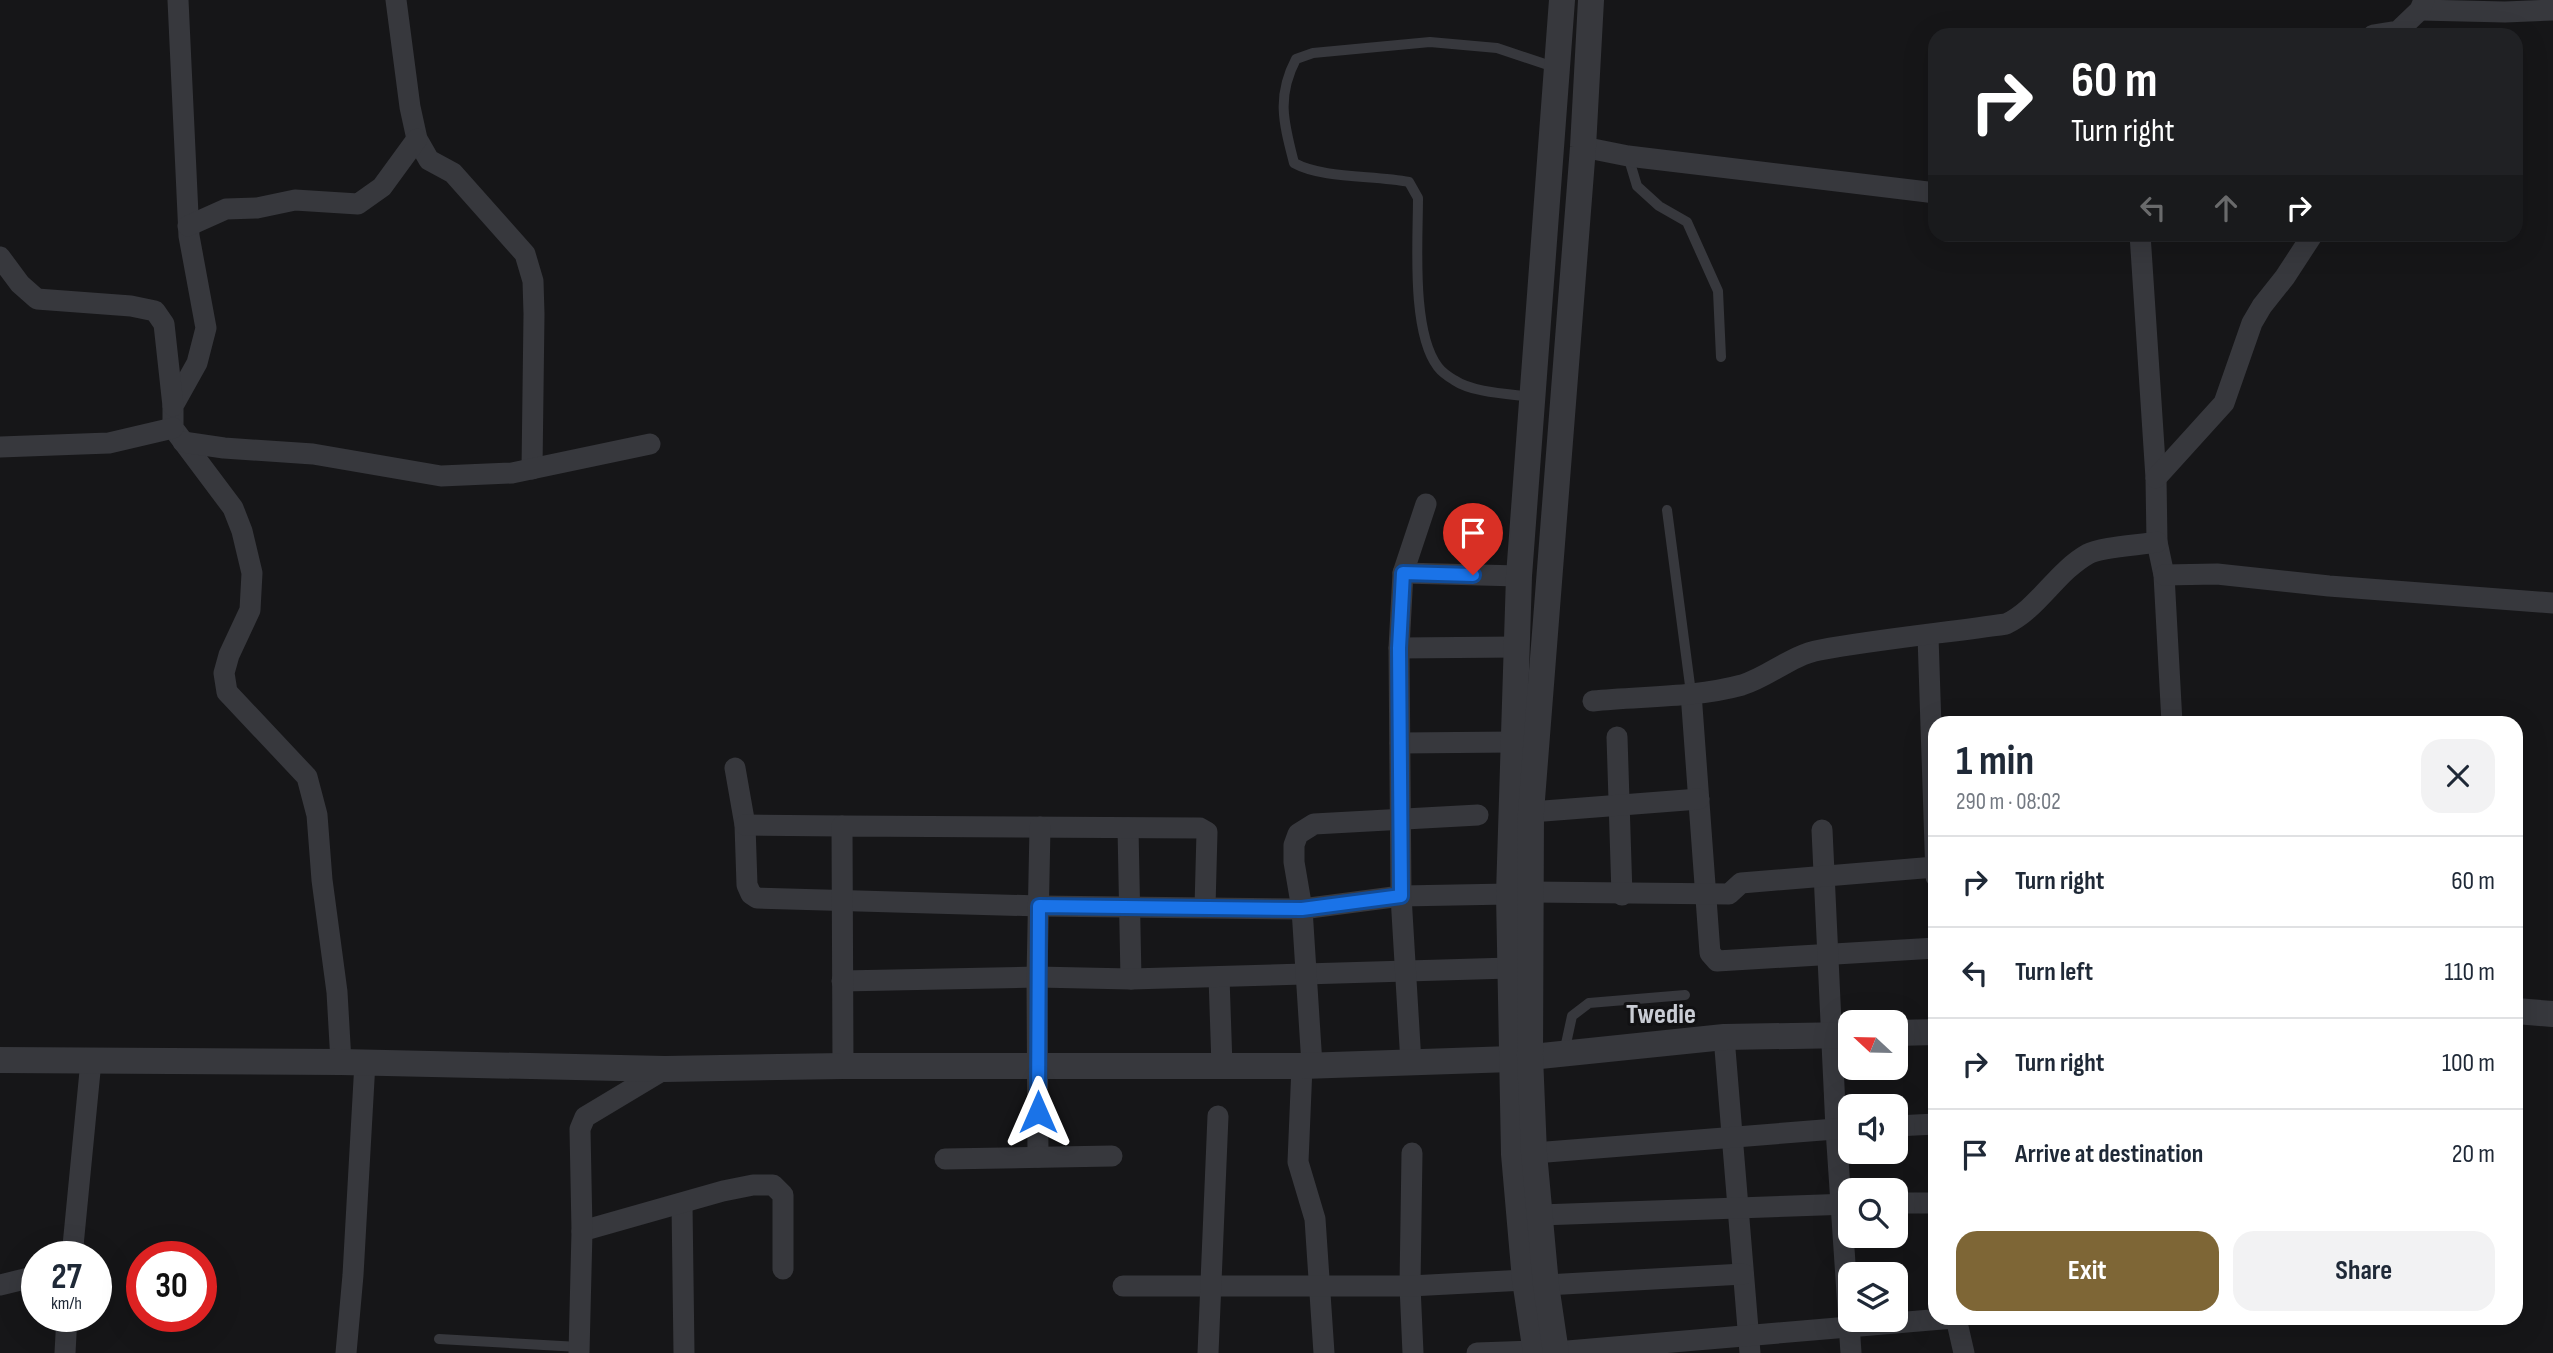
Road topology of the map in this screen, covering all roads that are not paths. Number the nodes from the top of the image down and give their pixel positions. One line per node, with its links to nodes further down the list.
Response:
1 (178, 0): 13 (street)
2 (396, 0): 9 (street)
3 (1562, 0): 8 (street)
4 (1591, 0): 10 (street)
5 (2426, 3): 6 (street); 7 (street)
6 (2553, 10)
7 (2402, 28)
8 (1557, 68): 18 (street); 18 (lane)
9 (417, 139): 13 (street); 23 (street)
10 (1583, 147): 11 (street); 45 (street)
11 (1628, 156): 12 (street); 17 (lane)
12 (1928, 192)
13 (188, 226): 19 (street)
14 (2141, 242): 24 (street)
15 (2308, 242): 24 (street)
16 (0, 257): 19 (street)
17 (1721, 357)
18 (1532, 397): 30 (street)
19 (173, 406): 20 (street)
20 (178, 435): 22 (street); 23 (street); 85 (street)
21 (650, 444): 23 (street)
22 (0, 447)
23 (532, 469)
24 (2157, 478): 27 (street)
25 (1426, 504): 28 (street)
26 (1667, 510): 35 (lane)
27 (2157, 542): 29 (street); 32 (street)
28 (1403, 573): 30 (street); 34 (street)
29 (2164, 575): 31 (street); 38 (street)
30 (1519, 576): 33 (street)
31 (2553, 603)
32 (1928, 636): 35 (street); 37 (street)
33 (1517, 647): 34 (street); 40 (street)
34 (1399, 648): 41 (street)
35 (1692, 693): 36 (street); 43 (street)
36 (1593, 701)
37 (1930, 716)
38 (2172, 716)
39 (1617, 737): 44 (street)
40 (1514, 742): 41 (street); 55 (street)
41 (1400, 743): 47 (street)
42 (735, 768): 48 (street)
43 (1699, 799): 44 (street); 57 (street)
44 (1621, 805): 45 (street); 56 (street)
45 (1531, 812): 55 (street)
46 (1478, 815): 47 (street)
47 (1400, 820): 58 (street); 63 (street)
48 (745, 825): 49 (street); 59 (street)
49 (842, 826): 50 (street); 59 (street)
50 (1040, 827): 51 (street); 60 (street)
51 (1128, 828): 61 (street); 62 (street)
52 (1822, 830): 54 (street)
53 (1928, 868): 54 (street)
54 (1825, 876): 57 (street); 65 (street)
55 (1520, 893): 56 (street); 58 (street); 66 (street); 82 (street)
56 (1622, 895): 57 (street)
57 (1706, 895): 65 (street)
58 (1401, 896): 63 (street); 67 (street)
59 (843, 900): 60 (street); 72 (street)
60 (1039, 906): 61 (street); 70 (street)
61 (1130, 907): 62 (street); 71 (street)
62 (1205, 907): 63 (street)
63 (1302, 909): 68 (street)
64 (1928, 949): 65 (street)
65 (1828, 955): 76 (street)
66 (1510, 968): 67 (street); 82 (street)
67 (1405, 972): 68 (street); 86 (street)
68 (1305, 976): 69 (street); 87 (street)
69 (1219, 977): 71 (street); 89 (street)
70 (1037, 978): 71 (street); 72 (street); 90 (street)
71 (1131, 979)
72 (842, 981): 88 (street)
73 (1685, 995): 81 (lane)
74 (2523, 1012): 75 (street)
75 (2553, 1014)
76 (1838, 1017)
77 (1928, 1032): 78 (street)
78 (1908, 1033)
79 (1838, 1035): 80 (street)
80 (1724, 1037): 81 (street); 96 (street)
81 (1564, 1053): 82 (street)
82 (1521, 1058): 86 (street); 98 (street); 113 (street)
83 (0, 1060): 84 (street)
84 (91, 1061): 85 (street); 109 (street)
85 (353, 1062): 91 (street); 130 (street)
86 (1411, 1063): 87 (street)
87 (1307, 1065): 89 (street); 118 (street)
88 (843, 1066): 90 (street); 91 (street)
89 (1222, 1066): 90 (street)
90 (1037, 1067): 100 (street)
91 (665, 1069): 108 (street)
92 (1218, 1116): 117 (street)
93 (1928, 1124): 94 (street)
94 (1908, 1125)
95 (1838, 1129): 96 (street)
96 (1733, 1138): 98 (street); 106 (street)
97 (1412, 1153): 116 (street)
98 (1534, 1153): 107 (street)
99 (1112, 1156): 100 (street)
100 (1038, 1157): 101 (street)
101 (946, 1159)
102 (1908, 1203): 103 (street)
103 (1928, 1203)
104 (681, 1204): 108 (street); 110 (street); 131 (street)
105 (1838, 1204): 106 (street)
106 (1738, 1208): 107 (street); 111 (street)
107 (1540, 1215): 113 (street)
108 (582, 1231): 127 (street)
109 (73, 1241)
110 (783, 1269)
111 (1743, 1274): 113 (street); 126 (street)
112 (21, 1280): 114 (street)
113 (1536, 1282): 116 (street); 128 (street)
114 (0, 1286)
115 (1124, 1286): 117 (street)
116 (1410, 1286): 118 (street); 134 (street)
117 (1211, 1287): 118 (street); 132 (street)
118 (1321, 1287): 133 (street)
119 (1928, 1321): 120 (street)
120 (1908, 1322)
121 (1957, 1325): 137 (street)
122 (1838, 1330): 126 (street)
123 (66, 1332): 129 (street)
124 (1849, 1332): 136 (street)
125 (439, 1339): 127 (lane)
126 (1749, 1345): 128 (street)
127 (579, 1350)
128 (1546, 1352): 135 (street)
129 (65, 1353)
130 (346, 1353)
131 (684, 1353)
132 (1208, 1353)
133 (1324, 1353)
134 (1413, 1353)
135 (1477, 1353)
136 (1851, 1353)
137 (1964, 1353)

